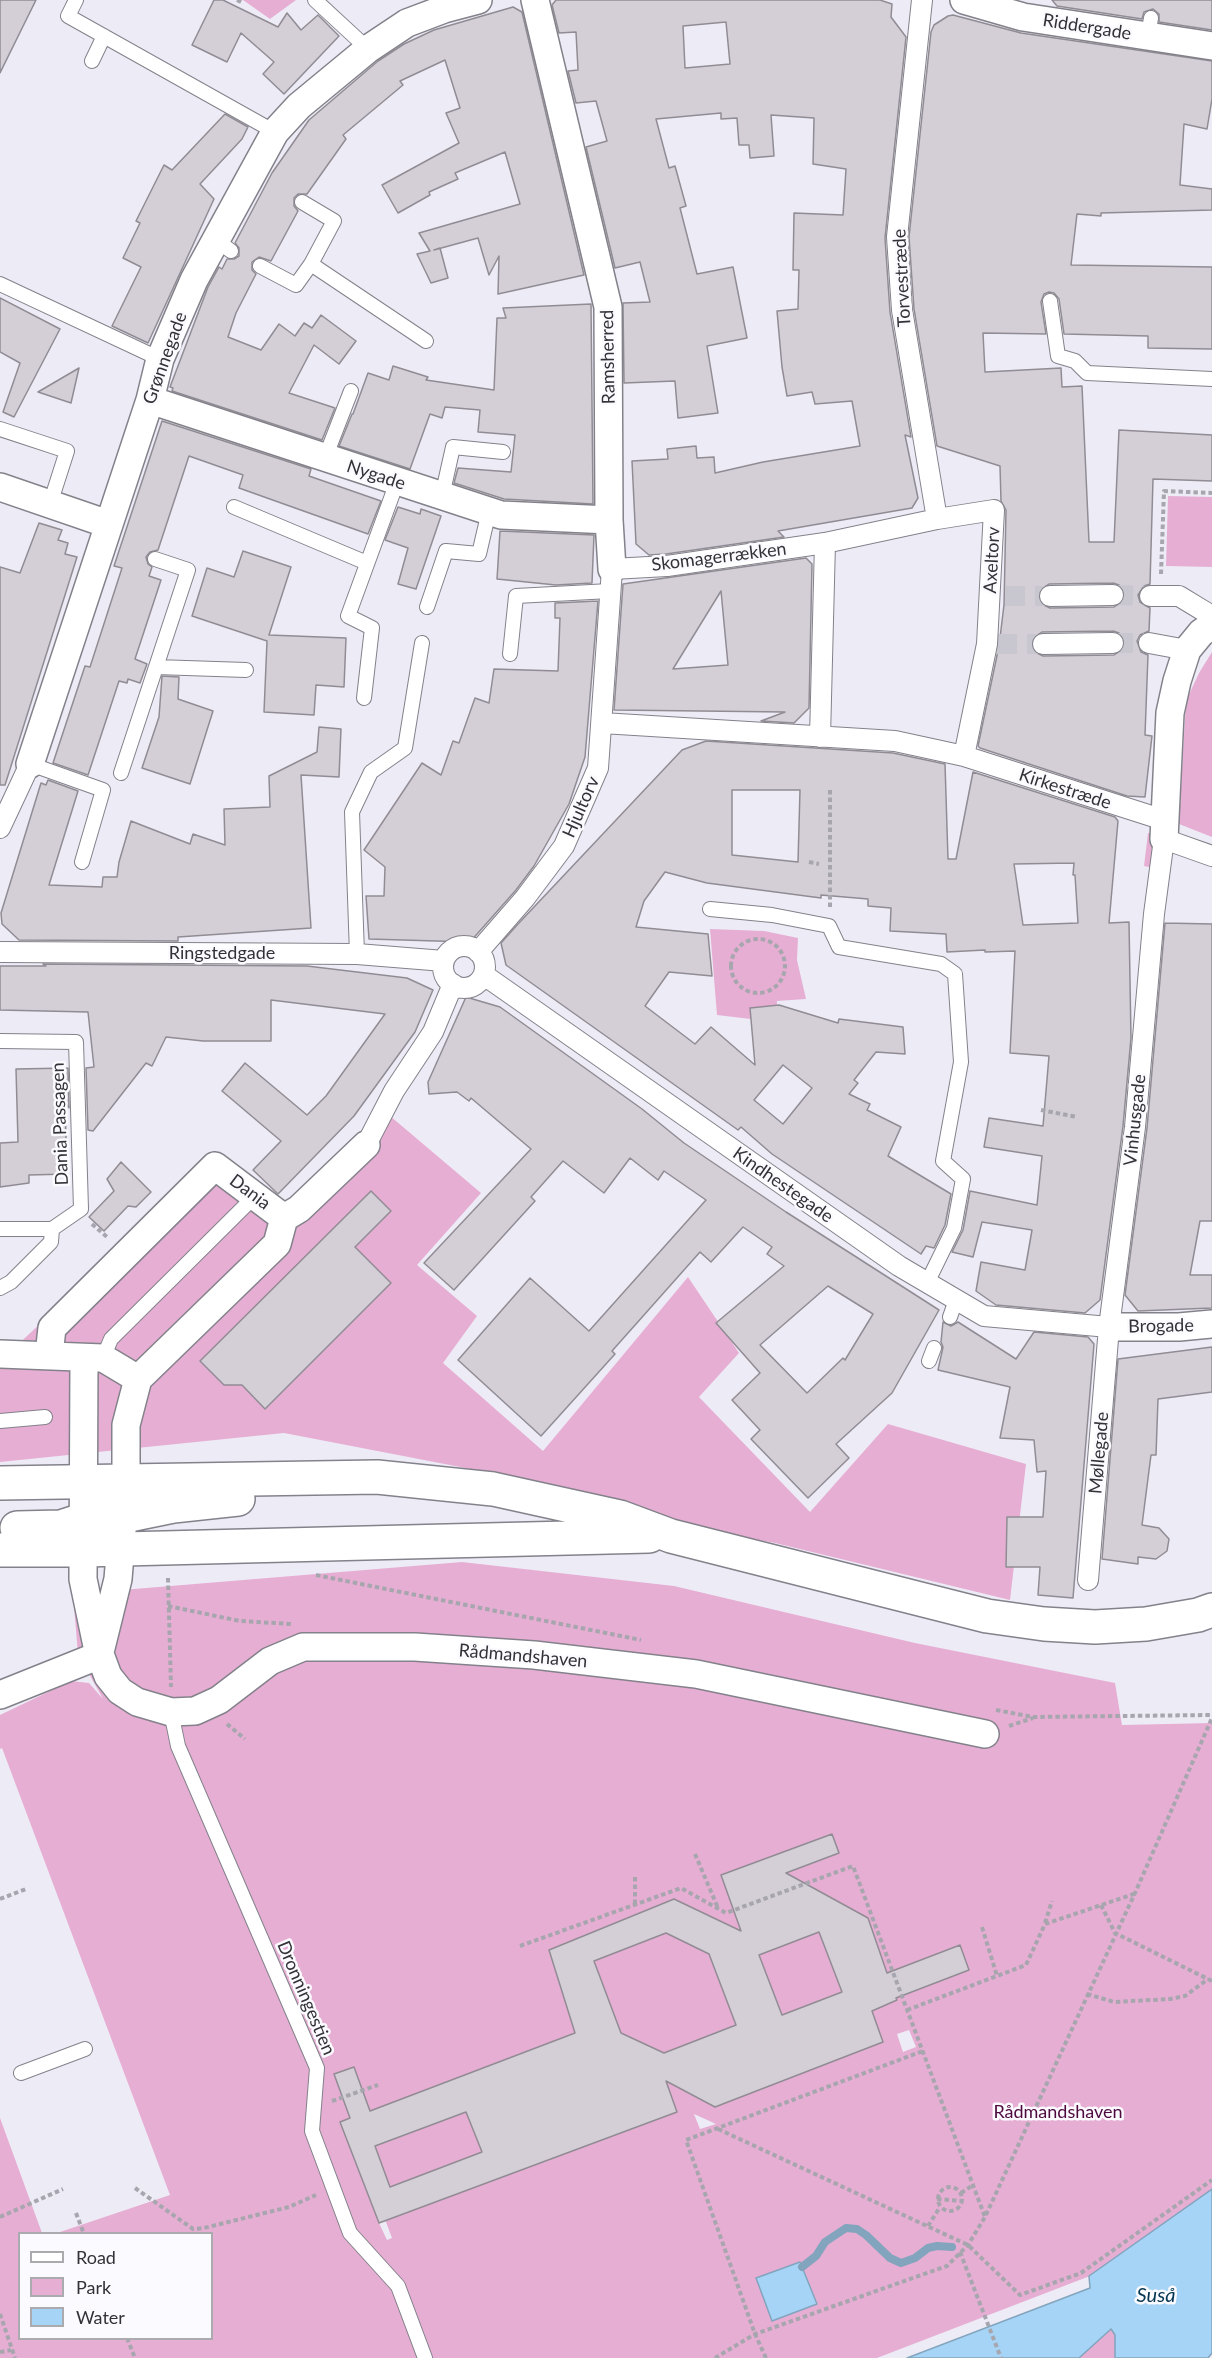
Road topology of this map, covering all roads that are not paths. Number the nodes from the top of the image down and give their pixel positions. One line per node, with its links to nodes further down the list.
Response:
1 (76, 0): 8 (lane)
2 (315, 0): 10 (lane)
3 (478, 0): 10 (street, Grønnegade)
4 (535, 0): 33 (street, Ramsherred)
5 (922, 0): 32 (street, Torvestræde)
6 (964, 0): 7 (street, Riddergade)
7 (1025, 9): 9 (street, Riddergade)
8 (104, 36): 11 (lane); 12 (lane)
9 (1212, 46)
10 (368, 49): 12 (street, Grønnegade)
11 (92, 61)
12 (275, 132): 19 (street, Grønnegade)
13 (302, 202): 14 (lane)
14 (311, 264): 15 (lane); 18 (lane)
15 (260, 266)
16 (0, 284): 19 (lane)
17 (1050, 302): 20 (lane)
18 (426, 341)
19 (160, 360): 22 (street, Grønnegade)
20 (1212, 379)
21 (351, 391): 25 (lane)
22 (150, 400): 25 (street, Nygade); 34 (street, Grønnegade)
23 (0, 429): 29 (lane)
24 (503, 452): 28 (lane)
25 (325, 458): 26 (street, Nygade)
26 (397, 482): 28 (street, Nygade); 37 (lane)
27 (0, 487): 29 (street)
28 (442, 496): 31 (street, Nygade)
29 (50, 504): 34 (street)
30 (234, 507): 37 (lane)
31 (489, 511): 33 (street, Nygade); 42 (lane)
32 (937, 519): 35 (street, Axeltorv); 56 (street, Axeltorv)
33 (609, 520): 38 (street, Ramsherred)
34 (110, 538): 57 (street, Grønnegade)
35 (825, 543): 38 (street, Skomagerrækken); 55 (street)
36 (155, 559): 51 (lane)
37 (368, 563): 53 (lane)
38 (611, 580): 50 (lane); 54 (street, Ramsherred)
39 (1113, 595): 40 (street)
40 (1050, 596)
41 (1155, 596): 43 (street)
42 (427, 607)
43 (1212, 616)
44 (1212, 625): 49 (street)
45 (422, 643): 66 (lane)
46 (1113, 643): 48 (street)
47 (1149, 643): 49 (street)
48 (1043, 644)
49 (1187, 650): 60 (street)
50 (510, 654)
51 (156, 667): 52 (lane); 58 (lane)
52 (246, 670)
53 (364, 698)
54 (602, 723): 55 (street); 65 (street, Hjultorv)
55 (820, 737): 56 (street)
56 (964, 756): 60 (street, Kirkestræde)
57 (30, 764): 59 (street, Grønnegade); 62 (lane)
58 (122, 773)
59 (0, 828)
60 (1165, 830): 61 (street, Kirkestræde); 79 (street, Vinhusgade)
61 (1212, 856)
62 (82, 862)
63 (710, 909): 76 (lane)
64 (0, 952): 66 (street, Ringstedgade)
65 (478, 952): 67 (street); 68 (street)
66 (357, 954): 67 (street, Ringstedgade)
67 (444, 961): 69 (street)
68 (484, 975): 69 (street); 76 (street, Kindhestegade)
69 (453, 984): 71 (street, Dania)
70 (0, 1041): 75 (lane, Dania Passagen)
71 (366, 1145): 73 (street, Dania)
72 (255, 1196): 73 (street, Dania); 81 (street, Dania); 82 (lane)
73 (284, 1218): 83 (street)
74 (0, 1229): 75 (lane)
75 (52, 1230): 77 (lane)
76 (927, 1283): 79 (street, Kindhestegade)
77 (0, 1288)
78 (1212, 1324): 79 (street, Brogade)
79 (1109, 1327): 96 (street, Møllegade)
80 (0, 1354): 81 (street)
81 (49, 1355): 82 (street)
82 (94, 1358): 83 (street); 89 (street)
83 (138, 1379): 87 (street)
84 (45, 1416): 85 (lane)
85 (0, 1421)
86 (377, 1477): 87 (main road); 90 (main road); 93 (main road)
87 (126, 1482): 89 (main road); 90 (street); 92 (main road)
88 (0, 1483): 89 (main road)
89 (85, 1483): 92 (street, Rådmandshaven)
90 (124, 1516): 92 (main road); 95 (street)
91 (0, 1530): 92 (main road)
92 (83, 1535): 94 (main road); 95 (main road); 98 (street, Rådmandshaven)
93 (672, 1536): 95 (main road); 97 (main road)
94 (0, 1550)
95 (120, 1564): 98 (street)
96 (1088, 1580)
97 (1212, 1610)
98 (100, 1654): 99 (street); 100 (street, Rådmandshaven)
99 (0, 1695)
100 (171, 1712): 101 (street, Rådmandshaven); 104 (lane, Dronningestien)
101 (988, 1722)
102 (85, 2049): 103 (lane)
103 (21, 2073)
104 (425, 2358)

